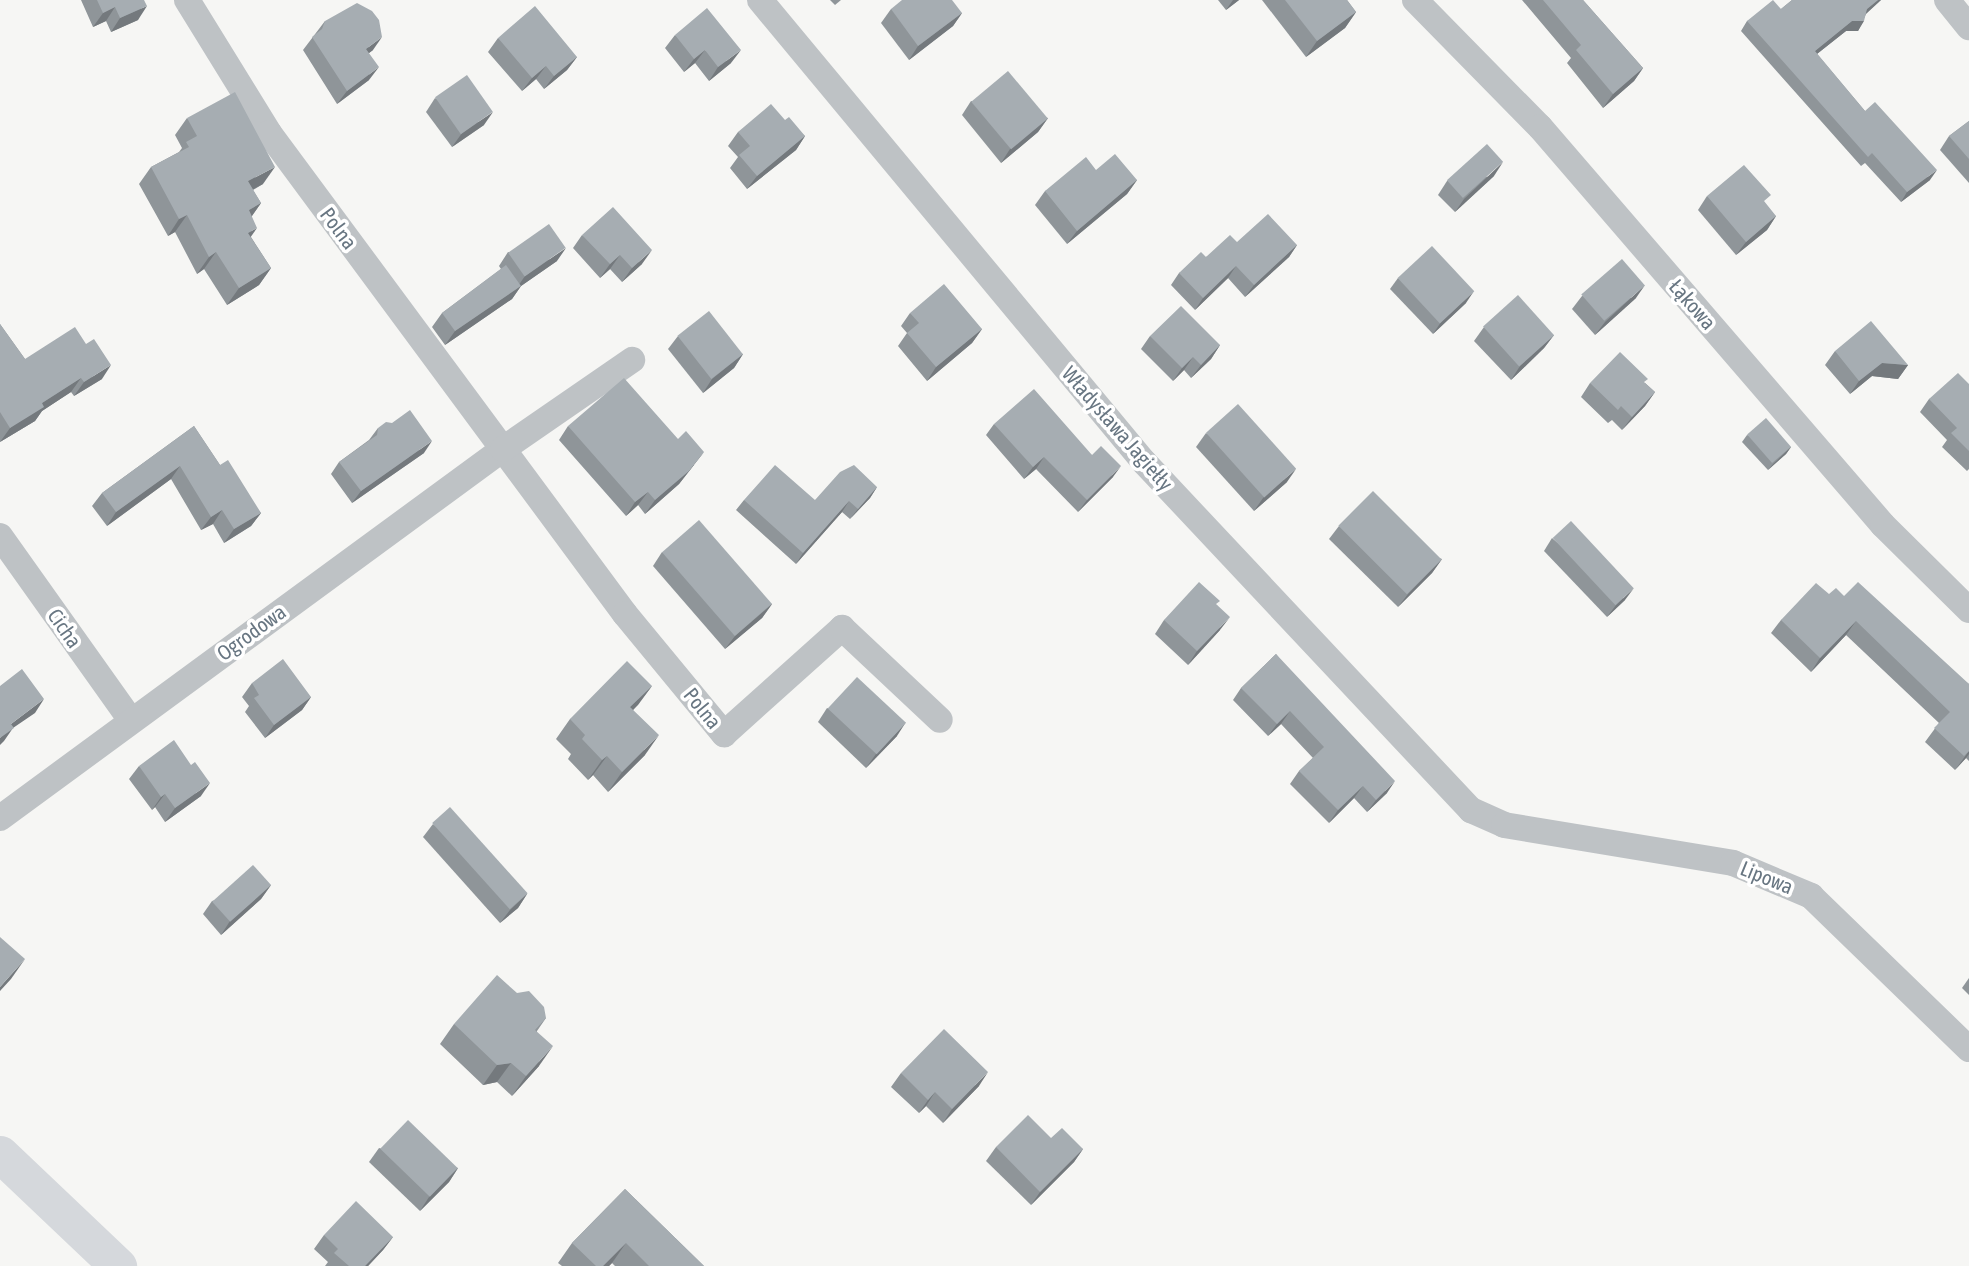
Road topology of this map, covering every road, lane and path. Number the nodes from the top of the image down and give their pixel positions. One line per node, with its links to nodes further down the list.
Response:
1 (187, 0): 7 (street, Polna)
2 (760, 0): 13 (street, Władysława Jagiełły)
3 (1415, 0): 9 (street, Łąkowa)
4 (1947, 0): 5 (street)
5 (1969, 27)
6 (632, 360): 7 (street)
7 (503, 449): 10 (street, Ogrodowa); 11 (street, Polna)
8 (0, 536): 10 (street, Cicha)
9 (1969, 610)
10 (131, 720): 12 (street, Ogrodowa)
11 (940, 720)
12 (0, 818)
13 (1504, 825): 14 (street, Lipowa)
14 (1969, 1049)
15 (0, 1154): 16 (main road)
16 (118, 1266)

